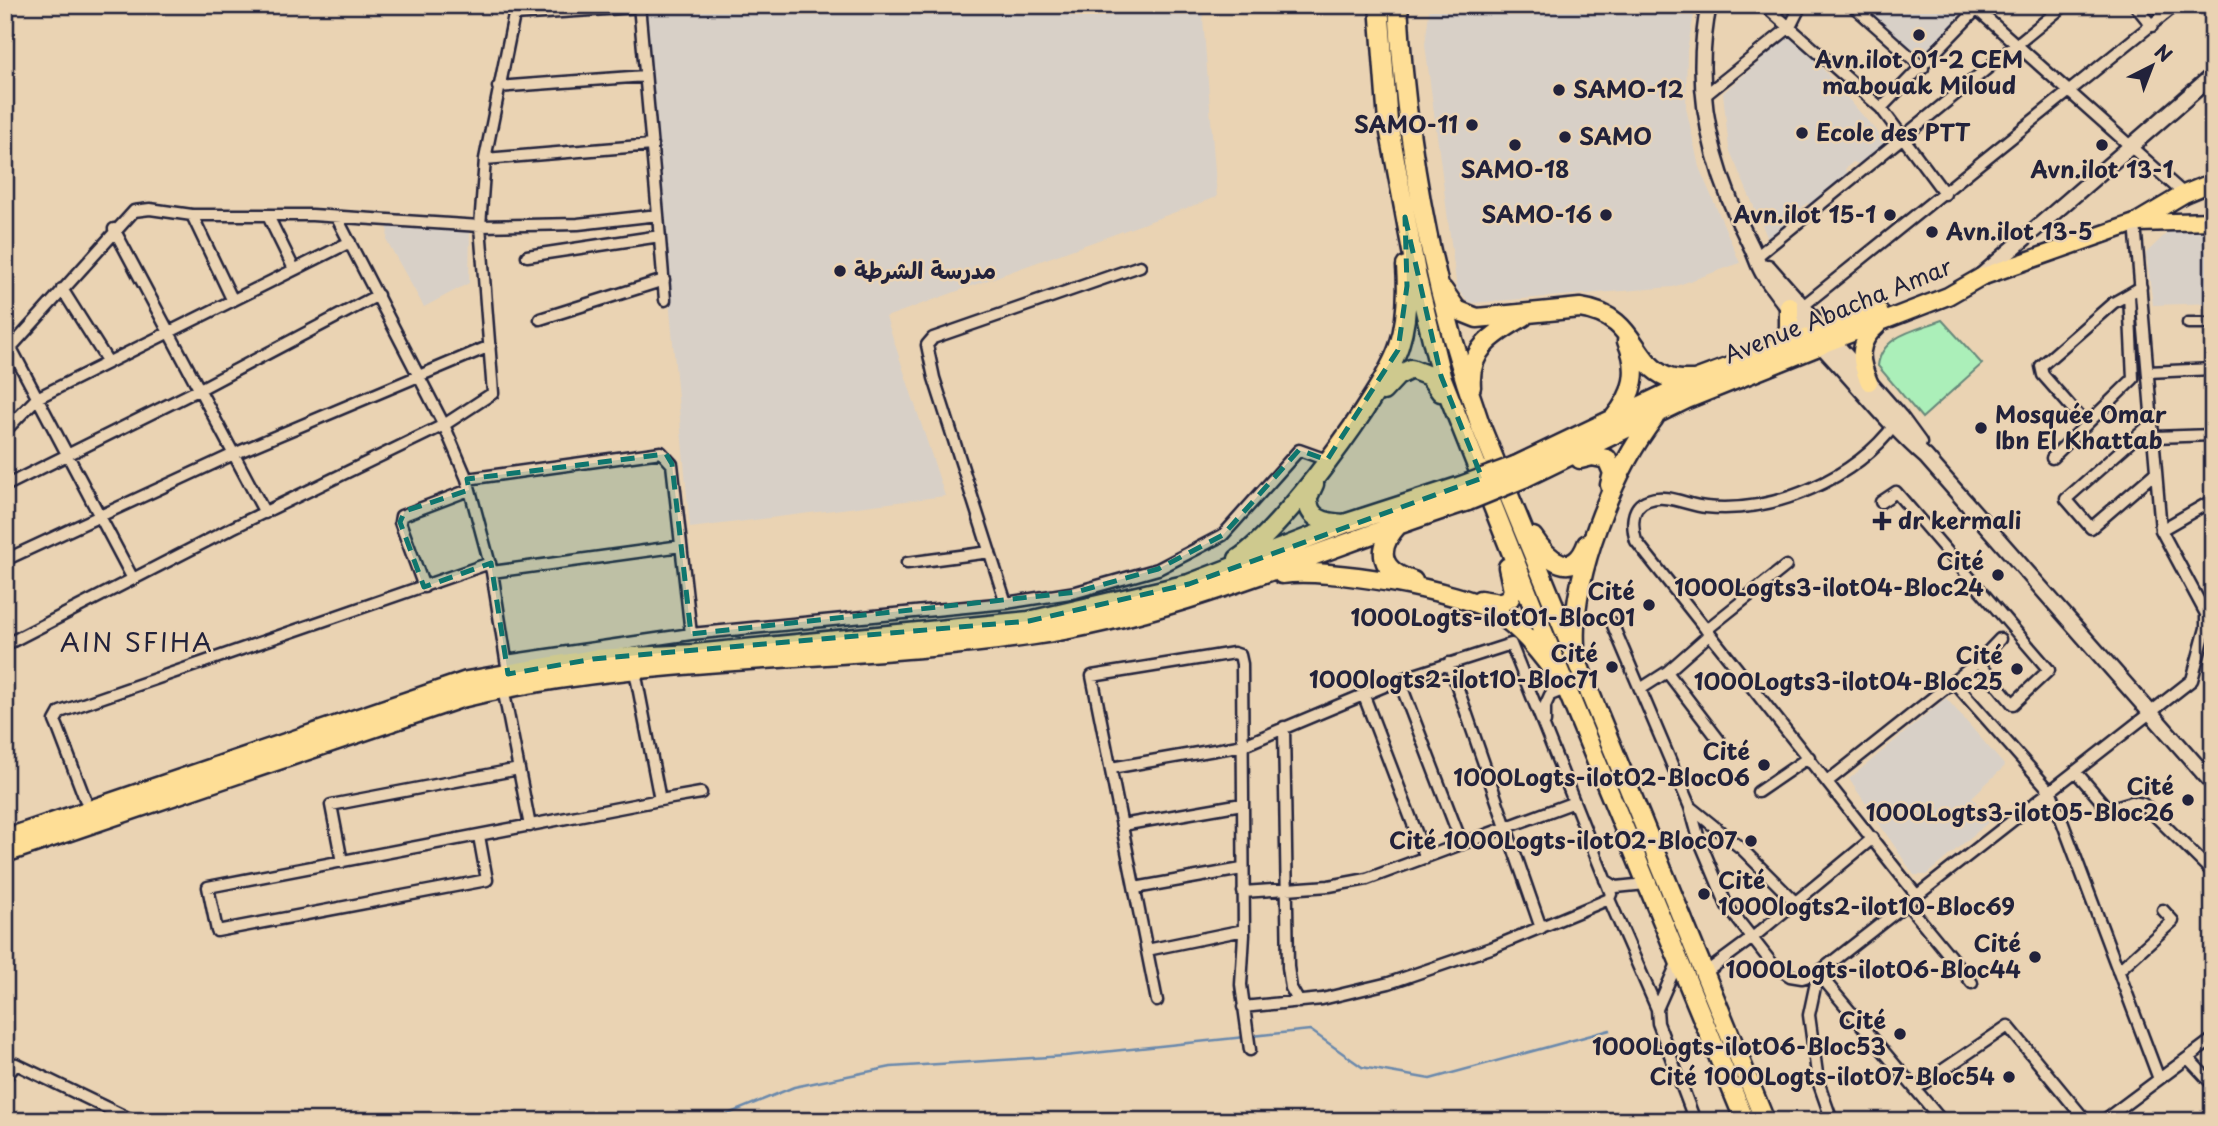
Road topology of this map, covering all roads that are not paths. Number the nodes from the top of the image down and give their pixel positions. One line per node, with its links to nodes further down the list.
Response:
1 (1378, 5): 33 (highway)
2 (1398, 5): 47 (highway)
3 (1709, 5): 21 (main road)
4 (1764, 5): 14 (street)
5 (1801, 5): 14 (street)
6 (1852, 5): 16 (street)
7 (2065, 5): 15 (street)
8 (2135, 5): 13 (street)
9 (2176, 5): 13 (street)
10 (639, 6): 12 (street); 17 (street)
11 (1975, 7): 15 (street); 16 (street)
12 (515, 10): 19 (street)
13 (2152, 26): 20 (street)
14 (1790, 27): 21 (street); 22 (street)
15 (2015, 46): 20 (street); 23 (street)
16 (1923, 68): 22 (street)
17 (645, 76): 19 (street); 24 (street)
18 (2212, 77): 25 (main road)
19 (498, 87): 26 (street)
20 (2069, 93): 25 (street); 28 (street)
21 (1703, 97): 42 (main road)
22 (1881, 108): 23 (street)
23 (1905, 139): 28 (street); 42 (street)
24 (652, 145): 26 (street); 31 (street)
25 (2129, 145): 29 (street); 45 (main road)
26 (485, 159): 37 (street)
27 (2213, 182): 29 (main road, Avenue Abacha Amar)
28 (1945, 194): 54 (street)
29 (2184, 194): 36 (main road, Avenue Abacha Amar)
30 (192, 215): 32 (street); 38 (street); 52 (street)
31 (658, 215): 37 (street); 39 (street)
32 (268, 216): 34 (street); 44 (street)
33 (1405, 217): 81 (highway); 88 (highway)
34 (337, 218): 37 (street); 40 (street)
35 (2213, 221): 36 (main road)
36 (2135, 223): 45 (main road, Avenue Abacha Amar); 48 (street)
37 (480, 226): 63 (street)
38 (114, 229): 49 (street); 61 (street)
39 (660, 236): 41 (street); 46 (street)
40 (350, 242): 44 (street); 51 (street)
41 (527, 256)
42 (1756, 257): 54 (main road)
43 (1140, 266): 105 (street)
44 (293, 269): 52 (street)
45 (1981, 276): 57 (main road, Avenue Abacha Amar); 62 (main road)
46 (664, 280): 53 (street); 56 (street)
47 (1437, 281): 55 (highway); 74 (highway)
48 (2141, 287): 50 (street); 68 (street)
49 (62, 289): 64 (street); 66 (street)
50 (2129, 294): 79 (street); 79 (street)
51 (377, 295): 69 (street); 72 (street)
52 (232, 299): 61 (street)
53 (666, 300)
54 (1796, 306): 62 (main road); 65 (highway)
55 (1527, 314): 60 (highway); 74 (highway)
56 (540, 318)
57 (1881, 322): 62 (main road, Avenue Abacha Amar); 71 (main road)
58 (2188, 323): 59 (street)
59 (2213, 323)
60 (1622, 328): 70 (highway); 76 (highway)
61 (169, 331): 66 (street); 72 (street)
62 (1823, 338): 65 (highway); 71 (main road); 75 (highway, Avenue Abacha Amar); 77 (main road)
63 (490, 346): 69 (street); 80 (street)
64 (8, 350): 73 (street)
65 (1774, 350): 70 (highway)
66 (108, 362): 73 (street)
67 (2213, 369): 68 (street)
68 (2148, 372): 78 (street)
69 (419, 375): 80 (street); 86 (street)
70 (1695, 380): 76 (highway)
71 (1870, 382): 77 (main road)
72 (200, 389): 85 (street); 86 (street)
73 (37, 398): 82 (street); 85 (street)
74 (1472, 401): 97 (highway)
75 (1658, 413): 89 (highway, Avenue Abacha Amar); 121 (highway)
76 (1610, 422): 90 (highway)
77 (1897, 422): 117 (street); 132 (main road)
78 (2153, 422): 84 (street); 91 (street)
79 (2086, 424): 87 (street)
80 (444, 425): 92 (street); 99 (street)
81 (1463, 430): 98 (highway); 102 (highway)
82 (5, 431)
83 (2213, 435): 84 (street)
84 (2154, 437): 91 (street)
85 (67, 454): 93 (street); 100 (street)
86 (234, 454): 99 (street); 100 (street)
87 (2052, 458)
88 (1327, 460): 110 (highway); 114 (street)
89 (1550, 468): 90 (highway, Avenue Abacha Amar); 97 (highway)
90 (1519, 472): 94 (highway, bridge)
91 (2157, 472): 103 (street)
92 (468, 484): 104 (street); 109 (street); 113 (street)
93 (5, 486)
94 (1464, 494): 101 (highway); 102 (highway)
95 (2213, 500): 103 (street)
96 (1881, 502): 122 (street)
97 (1514, 507): 121 (highway)
98 (1494, 509): 101 (highway); 130 (highway)
99 (265, 513): 112 (street)
100 (99, 515): 106 (street); 112 (street)
101 (1400, 523): 111 (highway)
102 (1343, 524): 110 (highway)
103 (2161, 530): 116 (street)
104 (681, 546): 109 (street); 118 (street)
105 (990, 552): 107 (street); 114 (street)
106 (5, 560)
107 (907, 564)
108 (1786, 566): 117 (street)
109 (491, 568): 113 (street); 126 (street)
110 (1214, 574): 126 (highway)
111 (1258, 577): 124 (highway); 130 (highway)
112 (133, 579): 120 (street)
113 (424, 587): 146 (street)
114 (1006, 603): 118 (street)
115 (1612, 623): 129 (street)
116 (2209, 626): 132 (street)
117 (1708, 632): 125 (street); 137 (street)
118 (691, 634): 126 (street)
119 (2000, 639): 122 (street)
120 (5, 645)
121 (1576, 659): 179 (highway)
122 (1978, 662): 128 (street)
123 (1449, 663): 127 (street); 134 (street); 153 (street)
124 (635, 671): 126 (highway); 147 (street)
125 (1667, 672): 129 (street); 135 (street)
126 (506, 674): 139 (street); 156 (highway); 158 (highway)
127 (1399, 680): 131 (street); 157 (street)
128 (1953, 681): 141 (street); 144 (street)
129 (1642, 688): 150 (street)
130 (1571, 695): 134 (street); 164 (highway)
131 (1364, 696): 133 (street); 159 (street)
132 (2149, 711): 140 (street); 142 (main road)
133 (1284, 727): 136 (street); 166 (street)
134 (1545, 727): 148 (street)
135 (1719, 740)
136 (1244, 745): 138 (street); 138 (street); 149 (street)
137 (1809, 757): 141 (street); 143 (street)
138 (1111, 768): 151 (street)
139 (519, 769): 152 (street); 160 (street)
140 (2076, 772): 144 (street); 162 (street)
141 (1828, 781): 155 (street)
142 (2213, 784)
143 (1758, 792)
144 (2051, 792): 168 (street); 178 (street)
145 (701, 793): 147 (street)
146 (86, 799)
147 (660, 800): 152 (street)
148 (1572, 803): 153 (street); 163 (street)
149 (1242, 804): 151 (street); 161 (street)
150 (1690, 807): 170 (street); 175 (street)
151 (1122, 825): 165 (street)
152 (530, 826): 154 (street)
153 (1507, 828): 157 (street); 173 (street)
154 (479, 836): 160 (street); 160 (street)
155 (1872, 838): 168 (street); 170 (street)
156 (5, 839)
157 (1461, 844): 159 (street)
158 (5, 853)
159 (1426, 858): 166 (street)
160 (342, 862)
161 (1242, 869): 165 (street); 167 (street)
162 (2213, 873)
163 (1604, 879): 164 (street); 169 (street)
164 (1646, 884): 177 (highway)
165 (1135, 888): 176 (street)
166 (1285, 889): 167 (street); 183 (street)
167 (1243, 892): 174 (street)
168 (1918, 897): 171 (street)
169 (1609, 899): 173 (street); 185 (street)
170 (1795, 902): 175 (street)
171 (1908, 905): 180 (street); 181 (street)
172 (2162, 910): 178 (street)
173 (1541, 928): 183 (street)
174 (1244, 930): 176 (street); 184 (street)
175 (1751, 939): 179 (street); 180 (street)
176 (1147, 950): 182 (street)
177 (1679, 959): 185 (street); 196 (highway)
178 (2118, 971): 191 (street)
179 (1705, 973): 197 (highway)
180 (1818, 973): 193 (street); 198 (street)
181 (1972, 983)
182 (1157, 1001)
183 (1299, 1002): 184 (street)
184 (1243, 1007): 187 (street)
185 (1657, 1009): 195 (street)
186 (2213, 1039): 188 (street)
187 (1250, 1050)
188 (2188, 1058): 191 (street); 192 (street)
189 (11, 1064): 190 (street); 194 (street)
190 (5, 1078)
191 (2159, 1079): 201 (street)
192 (2213, 1085)
193 (1915, 1089): 199 (street); 200 (street)
194 (134, 1121)
195 (1695, 1121)
196 (1745, 1121)
197 (1765, 1121)
198 (1832, 1121)
199 (1942, 1121)
200 (2086, 1121)
201 (2102, 1121)

